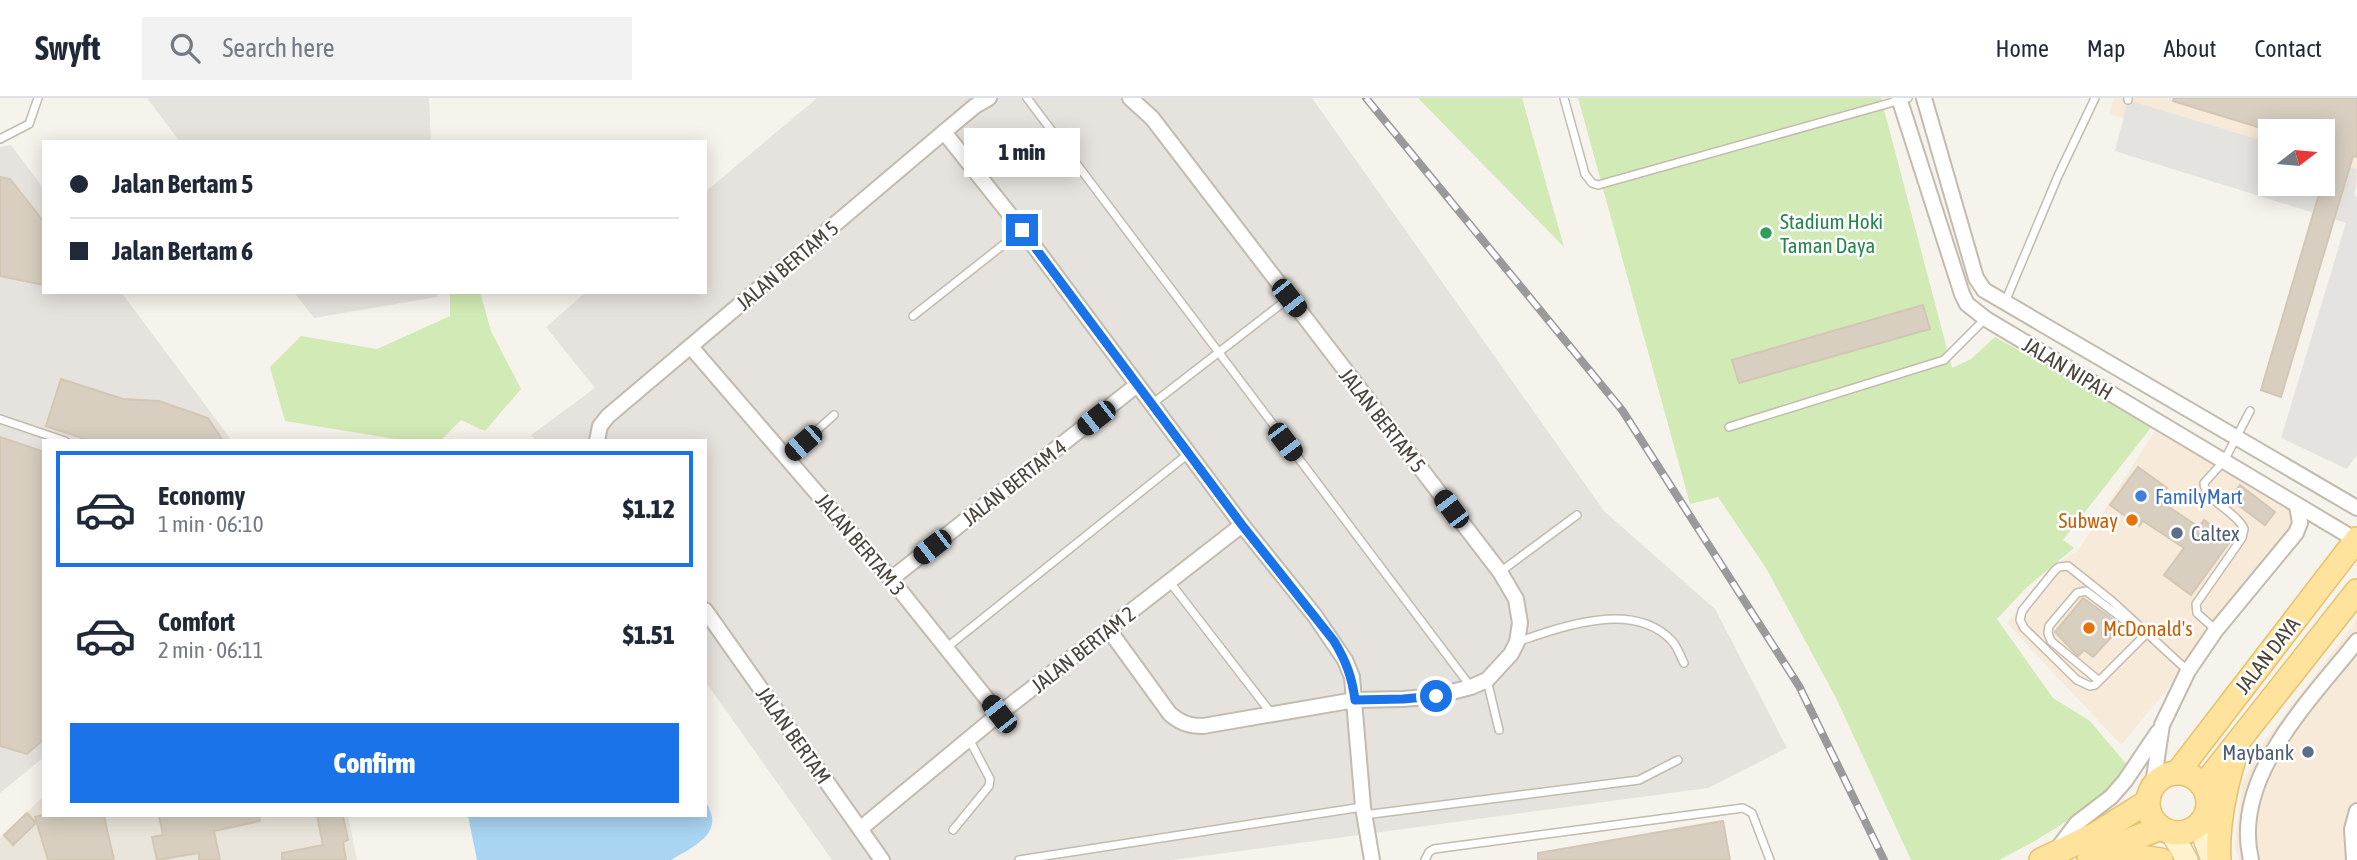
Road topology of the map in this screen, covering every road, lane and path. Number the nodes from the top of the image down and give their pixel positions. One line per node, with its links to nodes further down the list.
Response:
1 (38, 98): 10 (lane)
2 (989, 98): 9 (street, JALAN BERTAM 5)
3 (1027, 98): 17 (lane)
4 (1129, 98): 12 (street, JALAN BERTAM 5)
5 (1564, 98): 8 (lane)
6 (1924, 98): 13 (street, JALAN NIPAH)
7 (2095, 98): 13 (lane)
8 (1902, 99): 15 (street, JALAN NIPAH)
9 (944, 132): 11 (street); 16 (street, JALAN BERTAM 5)
10 (0, 139)
11 (1022, 230): 14 (lane); 18 (street)
12 (1289, 298): 17 (lane); 35 (street, JALAN BERTAM 5)
13 (2005, 302): 24 (street, JALAN NIPAH)
14 (913, 316)
15 (1986, 319): 23 (lane); 29 (street, JALAN NIPAH)
16 (691, 347): 26 (street, JALAN BERTAM 5); 28 (street, JALAN BERTAM 3)
17 (1218, 353): 19 (lane); 50 (lane)
18 (1137, 385): 19 (street); 36 (street, JALAN BERTAM 4)
19 (1152, 404): 27 (street)
20 (2250, 411): 24 (lane)
21 (834, 415): 28 (lane)
22 (0, 419): 25 (lane)
23 (1729, 427)
24 (2236, 438): 29 (lane); 31 (street, JALAN NIPAH)
25 (59, 439)
26 (597, 439)
27 (1188, 454): 33 (street); 45 (lane)
28 (787, 457): 36 (street, JALAN BERTAM 3)
29 (2224, 461): 30 (street, JALAN NIPAH); 41 (lane)
30 (2297, 505): 34 (street, JALAN NIPAH); 41 (street)
31 (2357, 508)
32 (1577, 515): 35 (lane)
33 (1242, 525): 37 (street, JALAN BERTAM 2); 51 (street)
34 (2357, 540): 59 (main road, JALAN DAYA)
35 (1500, 572): 44 (street, JALAN BERTAM 5)
36 (891, 579): 45 (street, JALAN BERTAM 3)
37 (1169, 581): 40 (street, JALAN BERTAM 2); 52 (lane)
38 (2357, 591): 57 (main road, JALAN DAYA)
39 (707, 613): 65 (street, JALAN BERTAM)
40 (1108, 630): 52 (street); 53 (street, JALAN BERTAM 2)
41 (2217, 630): 47 (street)
42 (2147, 632): 47 (lane); 49 (lane); 49 (lane); 49 (lane)
43 (2357, 641): 79 (street)
44 (1517, 642): 46 (lane); 48 (street)
45 (946, 648): 53 (street, JALAN BERTAM 3)
46 (1684, 663)
47 (2188, 671): 54 (street)
48 (1487, 680): 50 (street); 55 (lane)
49 (2098, 680)
50 (1471, 687): 51 (street)
51 (1355, 700): 52 (street); 62 (street)
52 (1271, 713)
53 (999, 714): 56 (street, JALAN BERTAM 2)
54 (2162, 724): 61 (street); 69 (street)
55 (1499, 730)
56 (969, 739): 65 (street, JALAN BERTAM 2); 66 (lane)
57 (2239, 741): 60 (main road, JALAN DAYA); 78 (main road)
58 (1678, 760): 62 (lane)
59 (2178, 772): 60 (main road); 61 (main road)
60 (2203, 786): 64 (main road)
61 (2150, 793): 67 (main road); 69 (main road)
62 (1364, 811): 71 (lane); 72 (street)
63 (2356, 815): 80 (street)
64 (2199, 825): 67 (main road); 77 (street)
65 (860, 830): 70 (street, JALAN BERTAM)
66 (953, 830)
67 (2166, 830): 68 (main road); 76 (street)
68 (2097, 856): 75 (main road)
69 (2047, 858)
70 (882, 860)
71 (1019, 860)
72 (1370, 860)
73 (1425, 860): 74 (lane)
74 (1770, 860)
75 (2161, 860)
76 (2187, 860)
77 (2212, 860)
78 (2219, 860)
79 (2251, 860)
80 (2354, 860)

